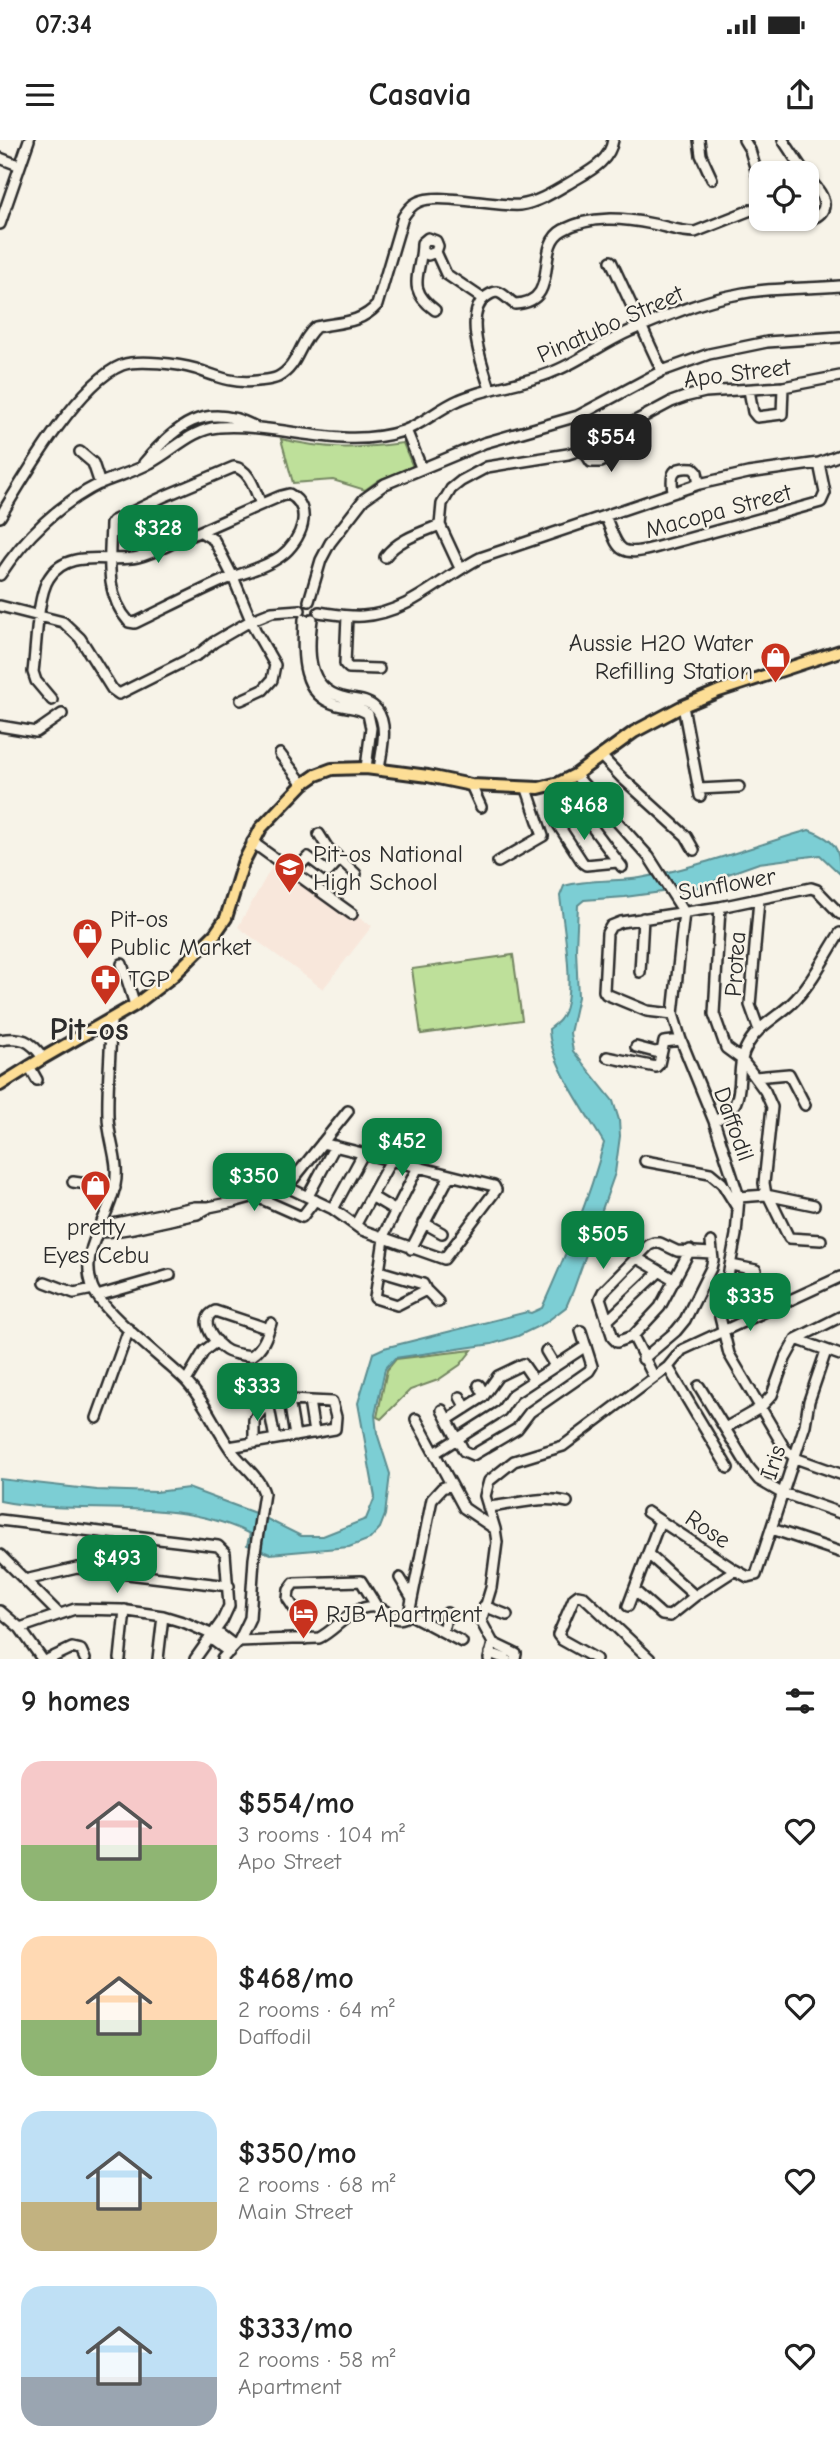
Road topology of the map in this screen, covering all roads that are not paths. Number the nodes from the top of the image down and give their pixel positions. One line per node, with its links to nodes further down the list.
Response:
1 (29, 140): 9 (street)
2 (613, 140): 40 (street)
3 (699, 140): 10 (street)
4 (744, 140): 7 (street)
5 (783, 140): 8 (street)
6 (0, 158): 9 (street)
7 (754, 161)
8 (797, 161)
9 (18, 165): 14 (street)
10 (712, 179)
11 (819, 193): 13 (street)
12 (749, 211): 19 (street)
13 (819, 214)
14 (0, 224)
15 (423, 252): 16 (street); 16 (street); 20 (street)
16 (436, 252): 19 (street)
17 (611, 261): 21 (street)
18 (840, 286): 21 (street, Pinatubo Street)
19 (483, 299): 26 (street)
20 (435, 310)
21 (642, 327): 23 (street); 26 (street, Pinatubo Street)
22 (840, 337): 23 (street)
23 (662, 371): 34 (street)
24 (840, 376): 25 (street, Apo Street)
25 (783, 387): 27 (street, Apo Street); 27 (street)
26 (490, 389): 28 (street, Pinatubo Street)
27 (749, 390): 29 (street, Apo Street)
28 (406, 430): 34 (street); 35 (street, Pinatubo Street)
29 (608, 437): 30 (street, Apo Street); 30 (street)
30 (583, 449): 41 (street, Apo Street)
31 (80, 453): 35 (street)
32 (840, 455): 33 (street)
33 (819, 463): 36 (street); 39 (street, Macopa Street)
34 (421, 467): 50 (street)
35 (100, 484): 48 (street, Pinatubo Street)
36 (699, 484): 37 (street); 37 (street)
37 (673, 491): 39 (street)
38 (261, 504): 42 (street); 46 (street); 49 (street)
39 (606, 516): 47 (street)
40 (0, 517)
41 (440, 525): 45 (street); 47 (street)
42 (213, 527): 43 (street); 44 (street)
43 (201, 532): 44 (street); 46 (street)
44 (214, 540): 49 (street)
45 (385, 557)
46 (110, 560): 49 (street); 54 (street)
47 (460, 568): 53 (street)
48 (0, 575)
49 (233, 577): 55 (street)
50 (309, 601): 52 (street); 52 (street)
51 (0, 606): 54 (street)
52 (309, 615): 53 (street); 55 (street); 57 (street)
53 (347, 616): 58 (street)
54 (40, 617): 55 (street); 59 (street)
55 (252, 620): 60 (street)
56 (840, 651): 61 (main road)
57 (306, 656): 64 (street); 65 (street)
58 (379, 669)
59 (52, 700)
60 (241, 700)
61 (683, 706): 67 (main road); 74 (street)
62 (62, 714): 63 (street)
63 (0, 726)
64 (371, 728): 65 (street); 68 (street)
65 (383, 728): 69 (street)
66 (280, 754): 72 (street)
67 (601, 756): 70 (main road); 80 (street)
68 (366, 768): 69 (main road); 72 (main road)
69 (379, 770): 73 (main road)
70 (575, 775): 71 (main road); 89 (street)
71 (559, 783): 75 (main road); 77 (street)
72 (303, 784): 79 (main road)
73 (471, 785): 75 (main road); 76 (street)
74 (738, 787)
75 (527, 789): 82 (street)
76 (481, 807)
77 (579, 809): 77 (street)
78 (319, 834): 81 (street)
79 (252, 842): 84 (street); 96 (main road)
80 (694, 850)
81 (340, 859): 83 (street); 85 (street)
82 (498, 862)
83 (316, 863): 84 (street); 86 (street)
84 (295, 871): 86 (street)
85 (356, 874)
86 (305, 877): 90 (street)
87 (759, 900): 88 (street, Sunflower); 91 (street, Sunflower); 99 (street, Protea)
88 (720, 907): 89 (street, Sunflower); 106 (street)
89 (684, 912): 92 (street, Sunflower); 97 (street, Daffodil)
90 (352, 914)
91 (840, 914)
92 (643, 918): 95 (street); 97 (street, Sunflower)
93 (840, 933): 99 (street)
94 (122, 964): 96 (street)
95 (640, 972)
96 (135, 1006): 98 (main road)
97 (673, 1014): 101 (street, Daffodil)
98 (111, 1020): 105 (main road); 123 (street)
99 (760, 1030): 106 (street)
100 (0, 1040): 105 (street)
101 (681, 1040): 103 (street); 113 (street, Daffodil)
102 (636, 1046): 103 (street)
103 (661, 1051): 104 (street)
104 (607, 1057)
105 (43, 1058): 107 (main road)
106 (741, 1059): 108 (street); 113 (street)
107 (29, 1066): 109 (street); 110 (main road)
108 (755, 1077): 111 (street); 124 (street)
109 (37, 1080)
110 (0, 1085)
111 (805, 1105)
112 (348, 1111): 114 (street)
113 (714, 1121): 127 (street, Daffodil)
114 (322, 1143): 115 (street); 122 (street)
115 (335, 1146): 116 (street); 128 (street)
116 (363, 1154): 117 (street); 130 (street)
117 (391, 1160): 119 (street); 126 (street)
118 (645, 1161): 131 (street)
119 (418, 1167): 120 (street); 132 (street)
120 (450, 1175): 133 (street); 140 (street)
121 (73, 1182): 123 (street)
122 (288, 1187): 125 (street); 128 (street)
123 (115, 1188): 135 (street)
124 (767, 1195): 127 (street); 129 (street); 138 (street)
125 (257, 1196): 128 (street); 135 (street)
126 (371, 1196): 132 (street); 134 (street)
127 (739, 1197): 131 (street, Daffodil)
128 (312, 1198): 130 (street)
129 (814, 1205)
130 (334, 1209): 134 (street)
131 (738, 1209): 144 (street, Daffodil)
132 (396, 1211): 137 (street)
133 (424, 1223): 136 (street); 140 (street)
134 (356, 1224): 137 (street)
135 (100, 1227): 153 (street)
136 (442, 1233)
137 (383, 1239): 140 (street); 146 (street)
138 (821, 1240)
139 (711, 1242): 142 (street)
140 (411, 1248)
141 (690, 1250): 142 (street); 143 (street); 150 (street)
142 (712, 1253): 167 (street)
143 (637, 1258): 147 (street); 156 (street)
144 (731, 1265): 145 (street); 158 (street, Daffodil)
145 (756, 1270)
146 (379, 1271): 152 (street); 152 (street)
147 (659, 1272): 150 (street); 156 (street)
148 (170, 1275): 153 (street)
149 (840, 1277): 158 (street)
150 (675, 1280): 160 (street)
151 (44, 1282): 153 (street)
152 (426, 1290): 154 (street)
153 (95, 1293): 157 (street)
154 (438, 1302)
155 (840, 1317): 161 (street)
156 (607, 1321): 160 (street)
157 (129, 1329): 172 (street); 183 (street)
158 (723, 1329): 169 (street); 181 (street, Daffodil)
159 (581, 1331): 163 (street)
160 (633, 1336): 167 (street)
161 (796, 1339): 165 (street); 181 (street)
162 (217, 1341): 162 (street); 172 (street)
163 (586, 1346): 168 (street); 189 (street)
164 (546, 1351): 168 (street)
165 (826, 1351): 166 (street); 194 (street, Iris)
166 (840, 1355)
167 (643, 1359): 170 (street)
168 (555, 1367): 171 (street)
169 (668, 1367): 170 (street); 195 (street)
170 (654, 1377): 200 (street)
171 (534, 1380): 175 (street); 189 (street)
172 (186, 1381): 192 (street)
173 (479, 1385): 175 (street)
174 (699, 1386): 186 (street)
175 (484, 1394): 180 (street)
176 (460, 1397): 180 (street)
177 (289, 1400): 178 (street); 179 (street); 188 (street)
178 (309, 1401): 187 (street); 187 (street)
179 (268, 1402): 190 (street); 191 (street)
180 (466, 1408): 185 (street)
181 (760, 1408): 186 (street); 194 (street, Daffodil)
182 (442, 1410): 185 (street)
183 (97, 1418)
184 (416, 1419): 193 (street)
185 (447, 1420): 189 (street)
186 (725, 1428): 198 (street)
187 (314, 1433): 188 (street)
188 (295, 1436): 190 (street)
189 (458, 1438): 193 (street)
190 (275, 1439): 191 (street)
191 (254, 1443): 192 (street)
192 (229, 1447): 233 (street)
193 (435, 1453): 197 (street)
194 (795, 1458): 196 (street); 198 (street, Iris)
195 (728, 1468)
196 (840, 1474)
197 (450, 1485): 205 (street); 217 (street)
198 (783, 1494): 202 (street); 206 (street, Iris)
199 (567, 1502): 200 (street)
200 (488, 1507): 205 (street)
201 (648, 1512): 204 (street, Rose)
202 (840, 1513)
203 (0, 1520): 214 (street)
204 (660, 1521): 208 (street); 210 (street, Rose)
205 (495, 1529): 218 (street)
206 (772, 1529): 207 (street); 211 (street, Iris)
207 (840, 1552)
208 (648, 1554): 215 (street); 216 (street)
209 (0, 1555): 213 (street)
210 (735, 1570): 211 (street, Rose); 216 (street)
211 (748, 1577)
212 (400, 1578): 217 (street)
213 (25, 1580): 214 (street); 224 (street)
214 (229, 1586): 230 (street)
215 (634, 1590): 216 (street); 219 (street)
216 (695, 1596)
217 (412, 1598): 225 (street)
218 (484, 1606): 226 (street); 234 (street)
219 (628, 1606)
220 (377, 1607): 225 (street); 231 (street); 231 (street)
221 (125, 1610): 224 (street); 227 (street); 238 (street)
222 (0, 1611): 228 (street)
223 (447, 1613): 229 (street)
224 (59, 1614): 228 (street)
225 (409, 1614): 229 (street)
226 (507, 1615)
227 (163, 1616): 230 (street); 239 (street)
228 (20, 1628): 235 (street)
229 (443, 1631): 232 (street)
230 (212, 1635): 233 (street); 240 (street)
231 (305, 1639): 233 (street)
232 (462, 1642)
233 (231, 1649)
234 (491, 1651): 241 (street); 242 (street)
235 (42, 1659)
236 (49, 1659): 237 (street)
237 (85, 1659)
238 (120, 1659)
239 (158, 1659)
240 (195, 1659)
241 (506, 1659)
242 (515, 1659)
243 (596, 1659): 244 (street)
244 (650, 1659)

